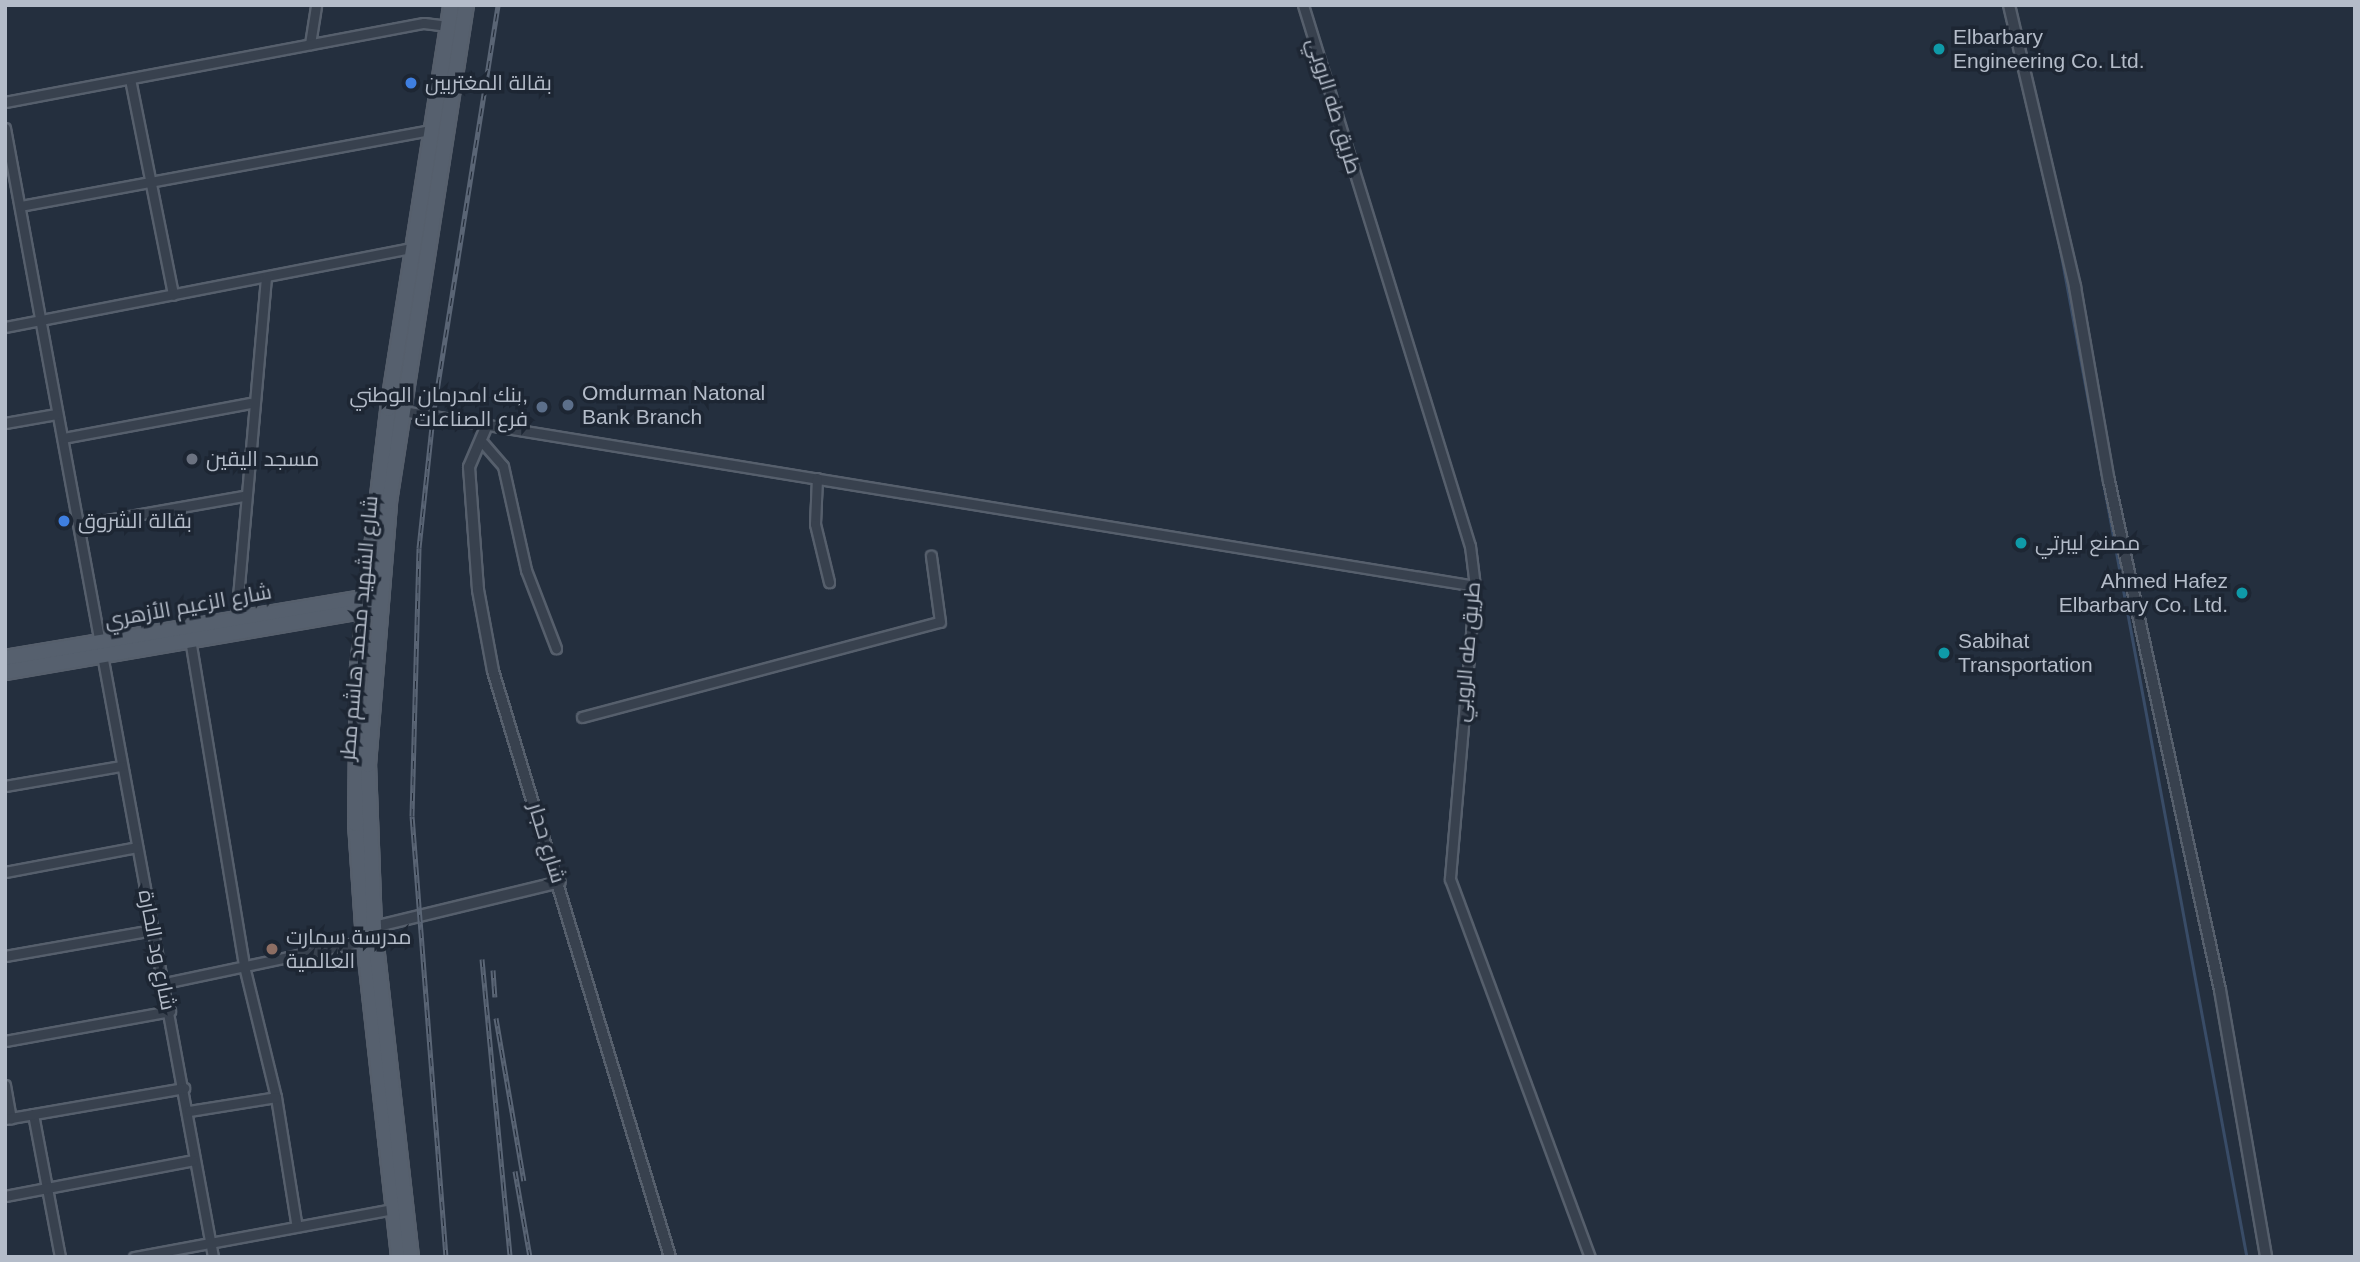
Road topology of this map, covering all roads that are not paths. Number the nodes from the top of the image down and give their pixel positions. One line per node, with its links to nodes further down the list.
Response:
1 (316, 5): 7 (street)
2 (451, 5): 6 (main road, شارع الشهيد محمد هاشم مطر)
3 (466, 5): 21 (main road, شارع الشهيد محمد هاشم مطر)
4 (1303, 5): 32 (street, طريق طه الروبي)
5 (2009, 5): 73 (street)
6 (448, 26): 7 (street); 11 (main road, شارع الشهيد محمد هاشم مطر)
7 (310, 44): 8 (street)
8 (130, 79): 9 (street); 13 (street)
9 (5, 102)
10 (5, 128): 12 (street, شارع ود الحارة)
11 (432, 130): 13 (street); 15 (main road, شارع الشهيد محمد هاشم مطر)
12 (8, 163): 14 (street, شارع ود الحارة)
13 (148, 183): 14 (street); 17 (street)
14 (20, 206): 18 (street, شارع ود الحارة)
15 (412, 248): 16 (street); 33 (main road, شارع الشهيد محمد هاشم مطر)
16 (266, 277): 17 (street); 20 (street)
17 (173, 295): 18 (street)
18 (42, 321): 19 (street); 22 (street, شارع ود الحارة)
19 (5, 327)
20 (250, 403): 25 (street); 28 (street)
21 (402, 411): 24 (street); 33 (main road, شارع الشهيد محمد هاشم مطر)
22 (56, 414): 23 (street); 25 (street, شارع ود الحارة)
23 (5, 423)
24 (487, 425): 26 (street, شارع حجار); 27 (street)
25 (63, 438): 29 (street, شارع ود الحارة)
26 (483, 443): 36 (street); 45 (street, شارع حجار)
27 (817, 478): 31 (street); 32 (street)
28 (244, 496): 29 (street); 34 (street)
29 (79, 525): 37 (street, شارع ود الحارة)
30 (931, 556): 40 (street)
31 (829, 582)
32 (1475, 586): 72 (street, طريق طه الروبي)
33 (372, 602): 34 (main road, شارع الزعيم الأزهري); 35 (main road, شارع الزعيم الأزهري); 46 (main road, شارع الشهيد محمد هاشم مطر); 48 (main road, شارع الشهيد محمد هاشم مطر)
34 (236, 620): 37 (main road, شارع الزعيم الأزهري)
35 (190, 639): 37 (main road, شارع الزعيم الأزهري); 50 (street)
36 (556, 648)
37 (101, 649): 38 (main road, شارع الزعيم الأزهري); 39 (main road, شارع الزعيم الأزهري); 41 (street, شارع ود الحارة)
38 (5, 658)
39 (5, 672)
40 (582, 717)
41 (121, 765): 42 (street); 43 (street, شارع ود الحارة)
42 (5, 786)
43 (137, 847): 44 (street); 47 (street, شارع ود الحارة)
44 (5, 872)
45 (560, 882): 46 (street); 71 (street, شارع حجار)
46 (374, 927): 70 (main road, شارع الشهيد محمد هاشم مطر)
47 (153, 930): 49 (street); 51 (street, شارع ود الحارة)
48 (364, 941): 50 (street); 63 (main road, شارع الشهيد محمد هاشم مطر)
49 (5, 957)
50 (244, 966): 51 (street); 56 (street)
51 (165, 984): 52 (street, شارع ود الحارة)
52 (170, 1010): 53 (street); 55 (street, شارع ود الحارة)
53 (5, 1041)
54 (5, 1085): 59 (street)
55 (184, 1088): 57 (street, شارع ود الحارة); 58 (street)
56 (276, 1097): 57 (street); 64 (street)
57 (189, 1111): 60 (street, شارع ود الحارة)
58 (33, 1114): 59 (street); 61 (street)
59 (8, 1119)
60 (193, 1160): 61 (street); 65 (street, شارع ود الحارة)
61 (47, 1188): 62 (street); 66 (street)
62 (5, 1196)
63 (393, 1209): 64 (street); 69 (main road, شارع الشهيد محمد هاشم مطر)
64 (296, 1222): 65 (street)
65 (211, 1242): 67 (street); 68 (street, شارع ود الحارة)
66 (60, 1257)
67 (134, 1257)
68 (213, 1257)
69 (399, 1257)
70 (411, 1257)
71 (670, 1257)
72 (1590, 1257)
73 (2266, 1257)

